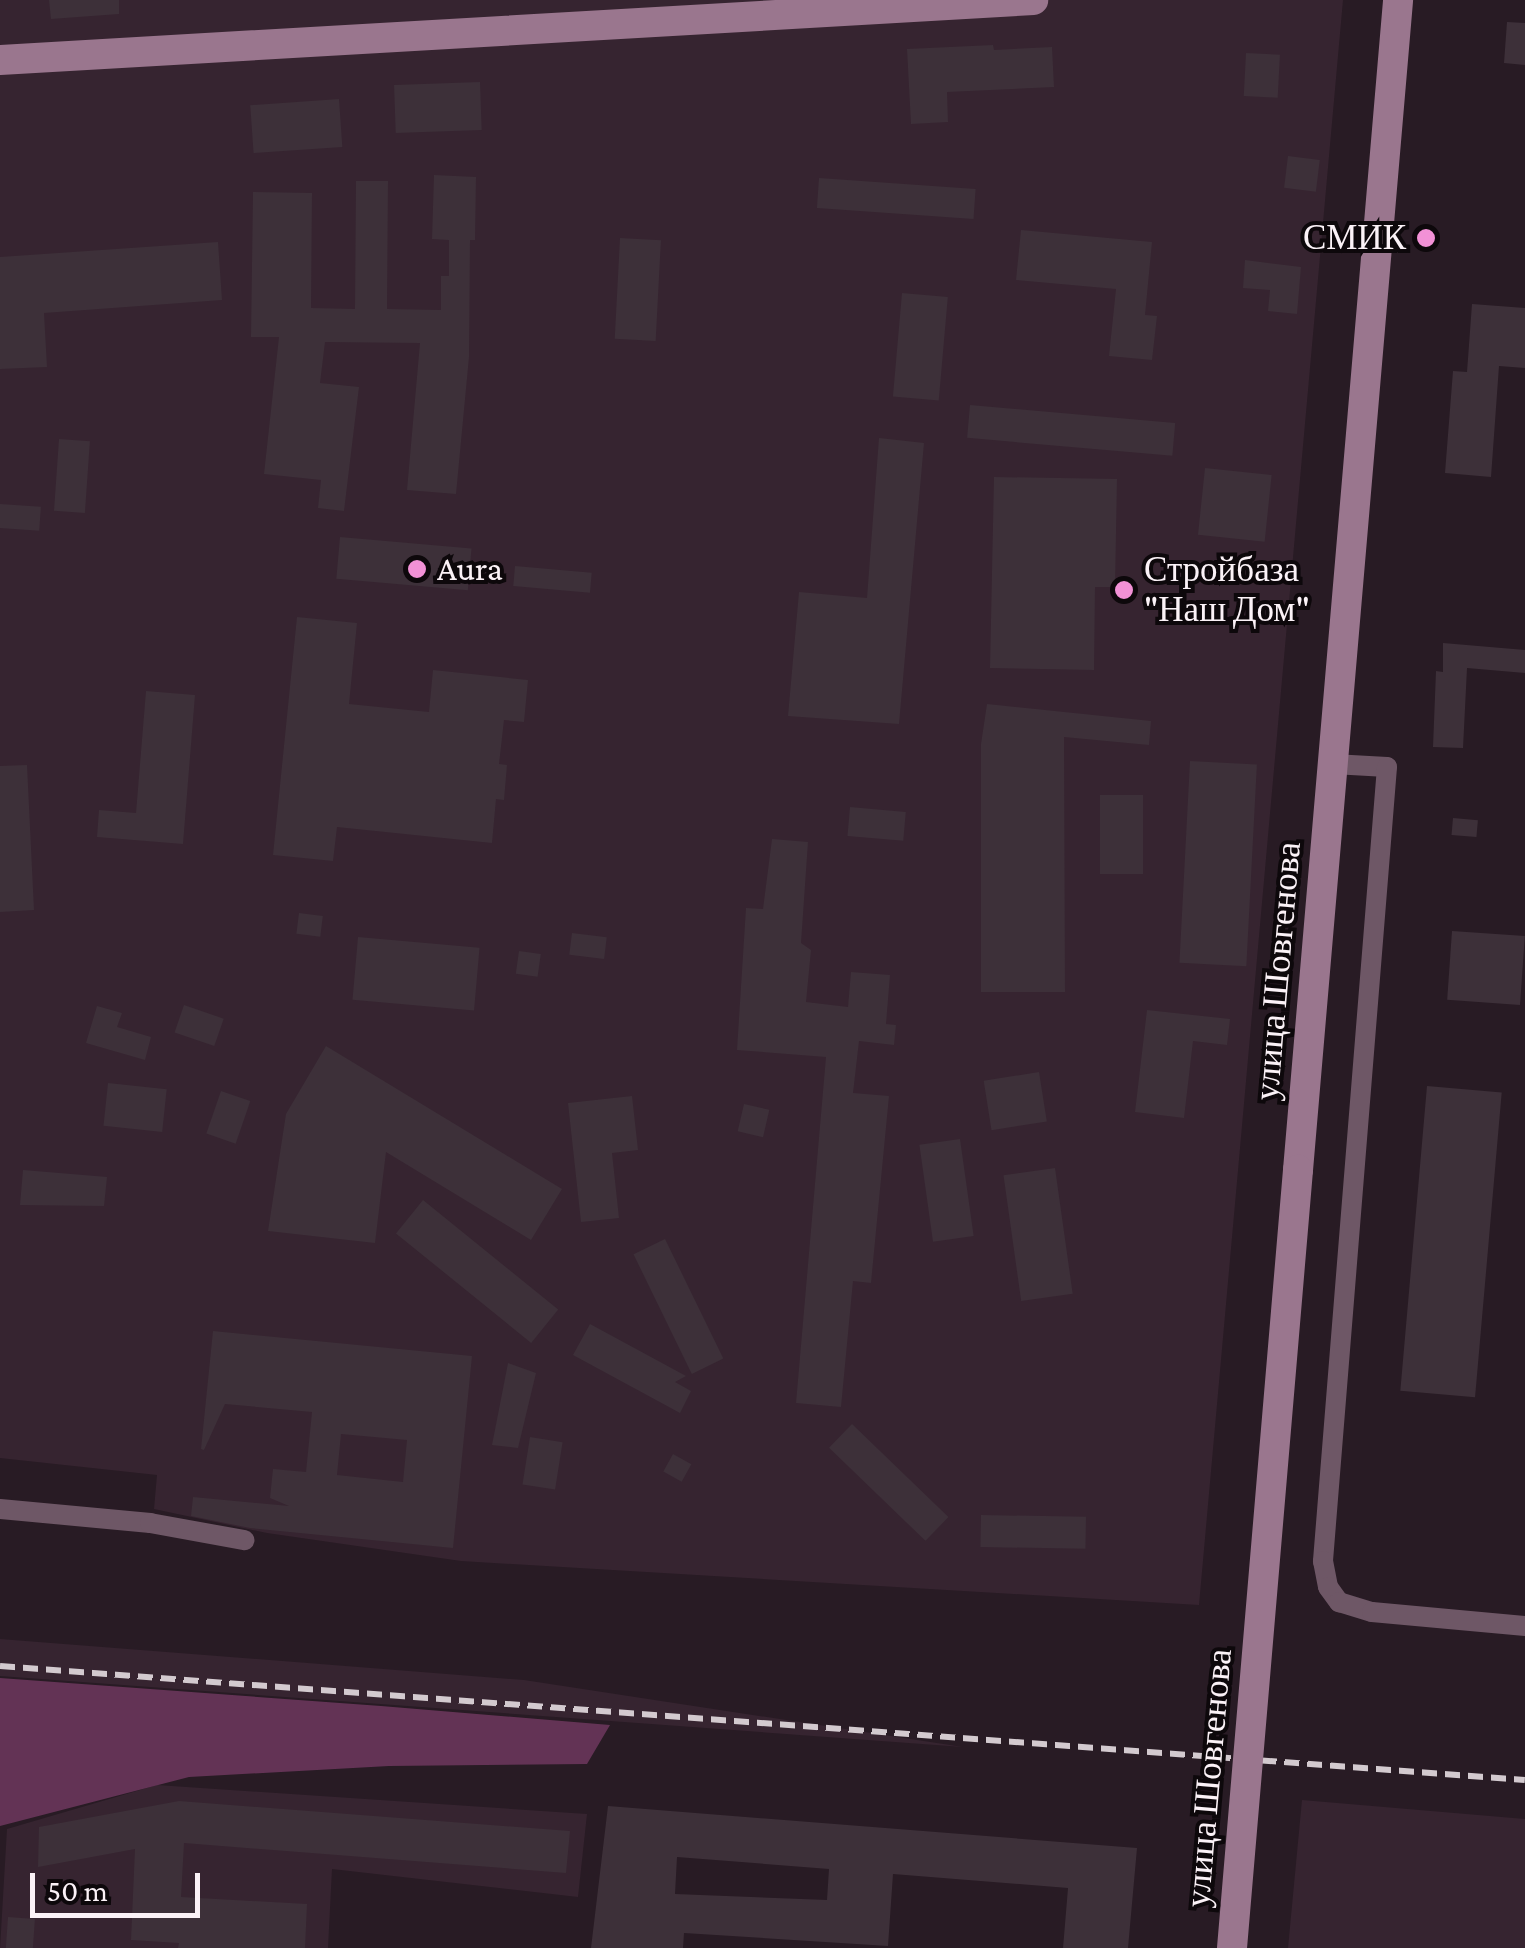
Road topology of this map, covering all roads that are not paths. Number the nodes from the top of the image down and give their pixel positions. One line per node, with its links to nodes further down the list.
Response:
1 (1032, 0): 3 (street)
2 (1398, 0): 4 (street, улица Шовгенова)
3 (0, 60)
4 (1333, 764): 7 (street); 8 (street, улица Шовгенова, bridge)
5 (0, 1509): 6 (street)
6 (244, 1540)
7 (1525, 1626)
8 (1232, 1948)

